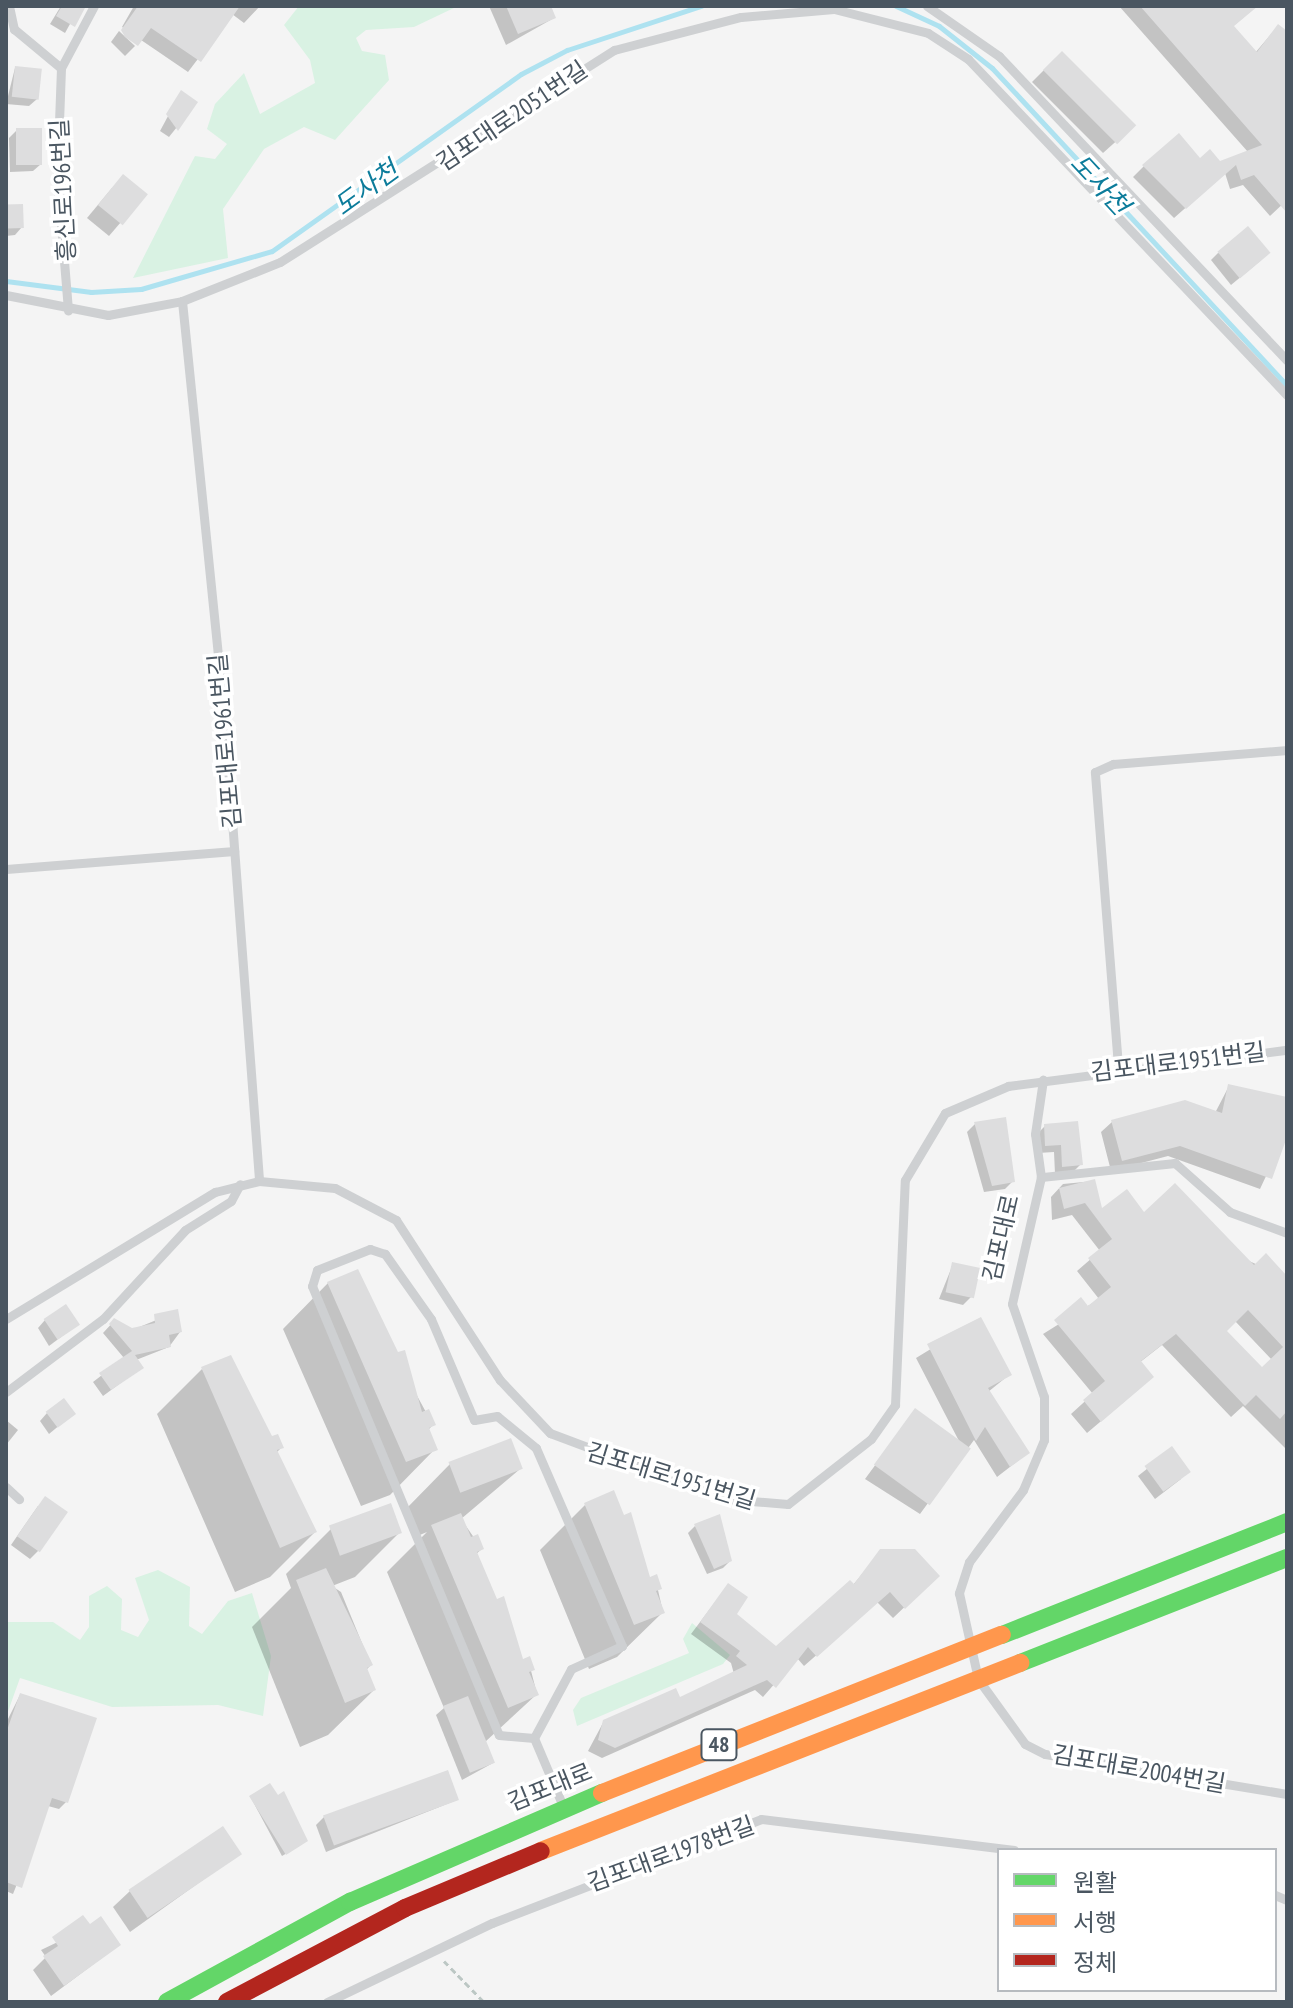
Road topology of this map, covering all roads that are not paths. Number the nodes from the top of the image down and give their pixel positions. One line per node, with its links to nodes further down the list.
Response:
1 (9, 6): 5 (lane)
2 (94, 6): 5 (lane, 흥신로196번길)
3 (927, 6): 9 (lane)
4 (844, 8): 7 (lane, 김포대로2051번길); 10 (lane, 김포대로2051번길)
5 (61, 68): 8 (lane, 흥신로196번길)
6 (6, 295): 8 (lane, 김포대로2051번길)
7 (182, 301): 8 (lane, 김포대로2051번길); 12 (lane, 김포대로1961번길)
8 (68, 306)
9 (1287, 361)
10 (1287, 395)
11 (1287, 750): 15 (lane)
12 (234, 851): 13 (lane); 18 (lane, 김포대로1961번길)
13 (6, 869)
14 (1287, 1050): 15 (lane, 김포대로1951번길)
15 (1118, 1066): 16 (lane, 김포대로1951번길)
16 (1043, 1080): 17 (lane); 18 (lane, 김포대로1951번길)
17 (1041, 1177): 20 (lane, 김포대로); 27 (lane, 김포대로)
18 (259, 1181): 19 (lane, 김포대로1951번길)
19 (240, 1184): 21 (lane, 김포대로1951번길); 22 (lane)
20 (1287, 1233)
21 (6, 1319)
22 (6, 1392)
23 (6, 1487): 24 (lane)
24 (19, 1499)
25 (1287, 1522): 27 (main road, 김포대로 / 48)
26 (1287, 1558): 28 (main road, 48)
27 (966, 1647): 28 (lane, 김포대로); 31 (main road, 김포대로 / 48)
28 (978, 1679): 30 (lane, 김포대로2004번길); 32 (main road, 48)
29 (534, 1738): 29 (lane); 31 (lane)
30 (1287, 1794)
31 (564, 1807): 32 (lane); 34 (main road, 김포대로 / 48)
32 (576, 1836): 35 (main road, 48)
33 (998, 1848): 36 (lane, 김포대로1978번길)
34 (167, 2002)
35 (227, 2002)
36 (327, 2002)

